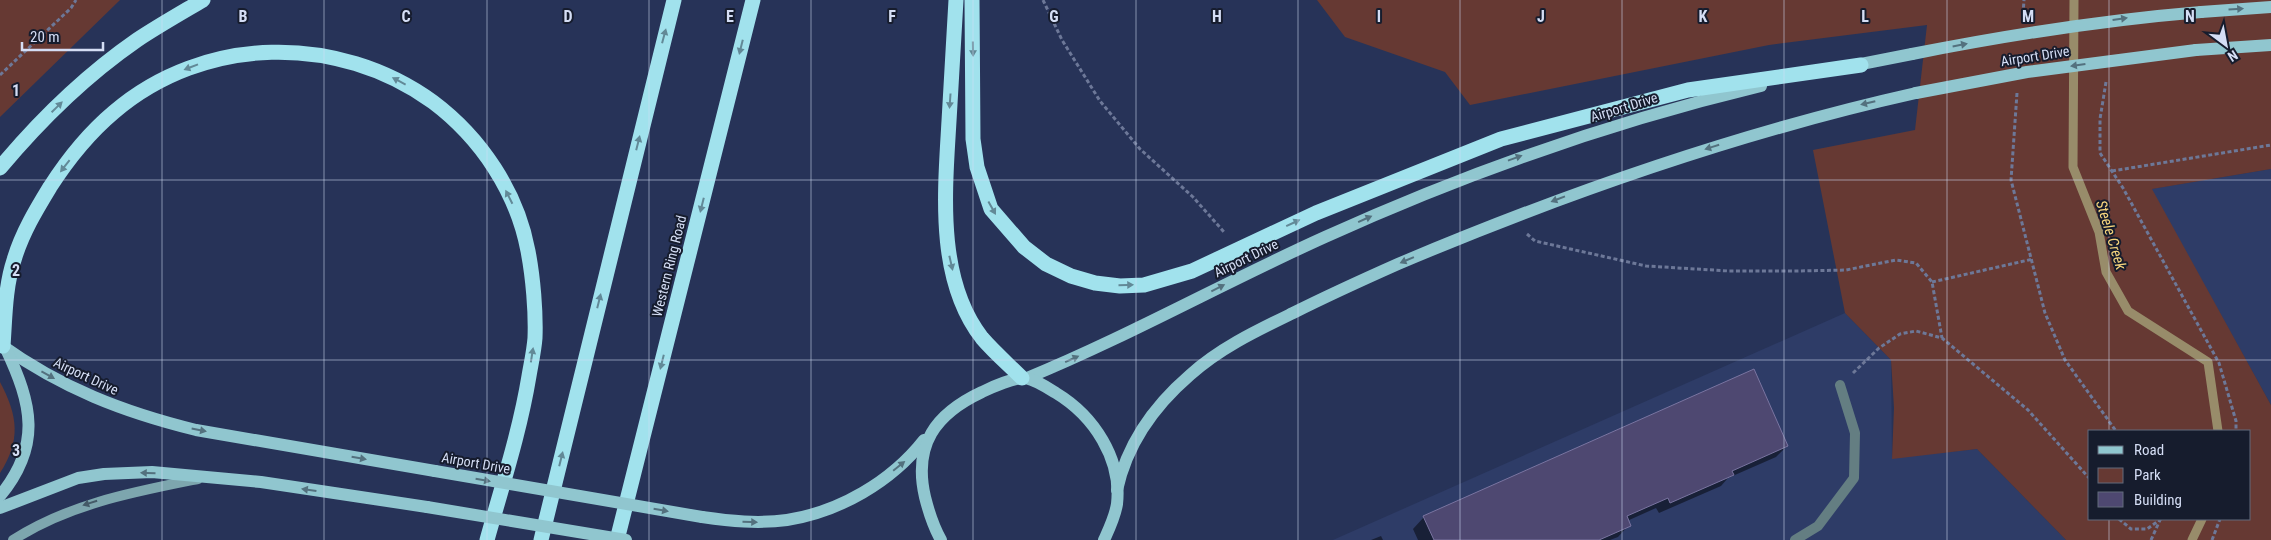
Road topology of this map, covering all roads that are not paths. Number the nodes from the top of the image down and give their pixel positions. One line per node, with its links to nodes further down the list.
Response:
1 (203, 0): 9 (highway, one-way to 1)
2 (674, 0): 20 (highway, one-way to 2)
3 (753, 0): 21 (highway, Western Ring Road, one-way to 21)
4 (956, 0): 11 (highway, one-way to 11)
5 (972, 0): 8 (highway, one-way to 8)
6 (2271, 7): 8 (main road, Airport Drive, one-way to 6, bridge)
7 (2271, 45): 15 (main road, Airport Drive, one-way to 15, bridge)
8 (1861, 64): 11 (main road, Airport Drive, one-way to 8)
9 (0, 168)
10 (3, 346): 13 (main road, Airport Drive, one-way to 13, bridge); 16 (main road); 19 (highway, one-way to 10)
11 (1024, 378): 13 (main road, Airport Drive); 15 (main road)
12 (1840, 385): 25 (street)
13 (931, 432): 23 (main road)
14 (206, 477): 17 (main road, one-way to 17); 18 (main road, one-way to 18); 22 (main road, one-way to 14, bridge)
15 (1117, 490): 24 (main road)
16 (0, 496)
17 (0, 508)
18 (13, 540)
19 (487, 540)
20 (541, 540)
21 (617, 540)
22 (626, 540)
23 (941, 540)
24 (1104, 540)
25 (1795, 540)

